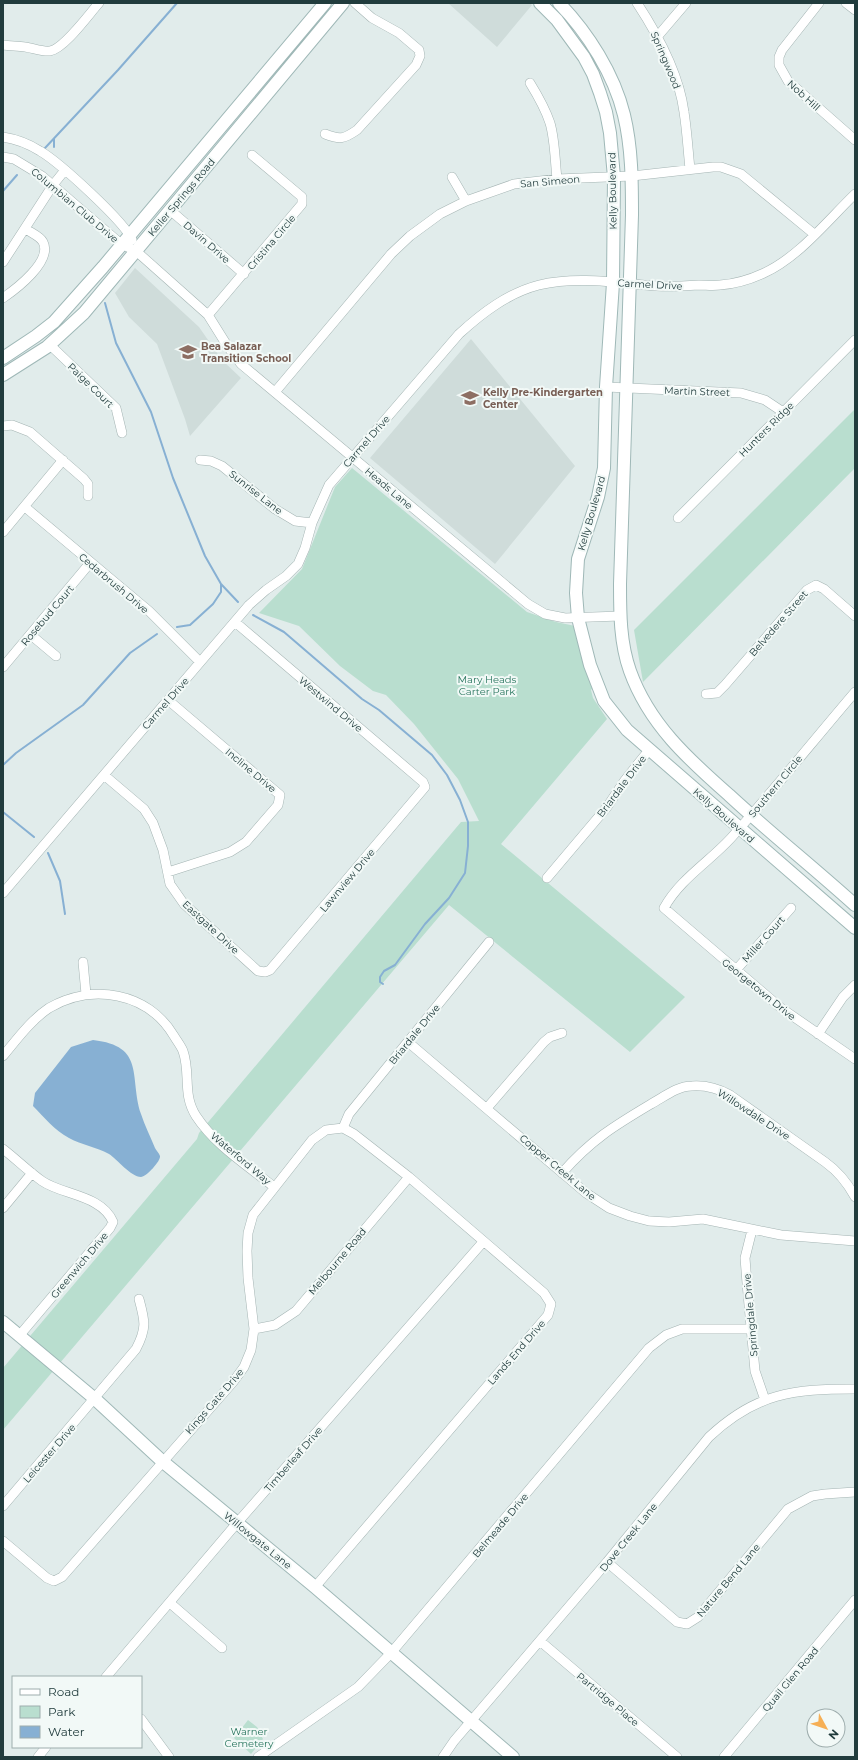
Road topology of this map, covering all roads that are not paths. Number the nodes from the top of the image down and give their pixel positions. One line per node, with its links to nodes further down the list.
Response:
1 (98, 3): 13 (street)
2 (325, 3): 15 (main road, Keller Springs Road)
3 (343, 3): 16 (main road, Keller Springs Road)
4 (355, 3): 17 (street)
5 (540, 3): 26 (main road, Kelly Boulevard)
6 (559, 3): 24 (main road, Kelly Boulevard)
7 (637, 3): 12 (street, Springwood)
8 (686, 3): 12 (street)
9 (819, 3): 19 (street, Nob Hill)
10 (846, 3): 11 (street)
11 (855, 10)
12 (657, 37): 22 (street, Springwood)
13 (3, 45)
14 (530, 83): 27 (street)
15 (233, 113): 16 (main road); 33 (main road, Keller Springs Road)
16 (243, 122): 31 (main road, Keller Springs Road)
17 (325, 134)
18 (3, 137): 23 (street, Columbian Club Drive)
19 (855, 140)
20 (252, 155): 38 (street, Cristina Circle)
21 (3, 158): 28 (street, Columbian Club Drive)
22 (690, 169): 24 (street, San Simeon); 34 (street, San Simeon)
23 (65, 170): 28 (street); 33 (street, Columbian Club Drive)
24 (632, 176): 26 (street, San Simeon); 40 (main road, Kelly Boulevard)
25 (452, 177): 30 (street)
26 (614, 177): 27 (street, San Simeon); 39 (main road, Kelly Boulevard)
27 (557, 179): 30 (street, San Simeon)
28 (53, 185): 32 (street); 35 (street, Columbian Club Drive)
29 (855, 194): 34 (street, Carmel Drive)
30 (466, 201): 49 (street, San Simeon)
31 (170, 210): 36 (main road, Keller Springs Road); 38 (street, Davin Drive)
32 (26, 229): 37 (street); 41 (street)
33 (129, 234): 35 (main road, Keller Springs Road); 36 (street, Columbian Club Drive)
34 (814, 234): 40 (street, Carmel Drive)
35 (121, 244): 36 (street, Columbian Club Drive); 45 (main road, Keller Springs Road)
36 (136, 251): 42 (street, Heads Lane); 44 (main road, Keller Springs Road)
37 (3, 262)
38 (244, 274): 42 (street, Cristina Circle)
39 (613, 283): 40 (street, Carmel Drive); 47 (main road, Kelly Boulevard); 53 (street, Carmel Drive)
40 (630, 284): 48 (main road, Kelly Boulevard)
41 (3, 298)
42 (208, 315): 49 (street, Heads Lane)
43 (855, 340): 50 (street, Hunters Ridge)
44 (49, 344): 46 (main road, Keller Springs Road); 52 (street, Paige Court)
45 (3, 358)
46 (3, 375)
47 (606, 387): 48 (street, Martin Street); 64 (main road, Kelly Boulevard)
48 (627, 388): 50 (street, Martin Street); 62 (main road, Kelly Boulevard)
49 (275, 392): 53 (street, Heads Lane)
50 (782, 412): 58 (street, Hunters Ridge)
51 (3, 426): 54 (street)
52 (122, 433)
53 (352, 457): 59 (street, Carmel Drive); 64 (street, Heads Lane)
54 (63, 460): 56 (street); 57 (street)
55 (200, 460): 59 (street, Sunrise Lane)
56 (88, 496)
57 (25, 507): 60 (street); 61 (street, Cedarbrush Drive)
58 (678, 518)
59 (312, 523): 65 (street, Carmel Drive)
60 (3, 532)
61 (90, 563): 66 (street, Rosebud Court); 68 (street, Cedarbrush Drive)
62 (620, 616): 64 (street, Heads Lane); 76 (main road, Kelly Boulevard)
63 (855, 616): 71 (street, Belvedere Street)
64 (578, 618): 73 (main road, Kelly Boulevard)
65 (234, 622): 68 (street, Carmel Drive); 75 (street, Westwind Drive)
66 (31, 635): 67 (street); 69 (street, Rosebud Court)
67 (56, 656)
68 (200, 662): 72 (street, Carmel Drive)
69 (3, 667)
70 (855, 692): 76 (street, Southern Circle)
71 (706, 694)
72 (168, 700): 74 (street, Carmel Drive); 78 (street, Incline Drive)
73 (649, 750): 77 (main road, Kelly Boulevard); 79 (street, Briardale Drive)
74 (104, 775): 78 (street, Eastgate Drive); 80 (street, Carmel Drive)
75 (425, 787): 88 (street, Lawnview Drive)
76 (751, 815): 77 (street, Southern Circle); 81 (main road, Kelly Boulevard)
77 (739, 828): 83 (street, Southern Circle); 84 (main road, Kelly Boulevard)
78 (168, 872): 88 (street, Eastgate Drive)
79 (547, 878)
80 (3, 892)
81 (855, 905)
82 (791, 908): 87 (street, Miller Court)
83 (669, 913): 87 (street, Georgetown Drive)
84 (855, 928)
85 (489, 942): 93 (street, Briardale Drive)
86 (83, 962): 90 (street)
87 (736, 970): 92 (street, Georgetown Drive)
88 (265, 972)
89 (855, 985): 92 (street)
90 (86, 994): 94 (street, Waterford Way); 102 (street, Waterford Way)
91 (562, 1033): 96 (street)
92 (818, 1034): 95 (street, Georgetown Drive)
93 (408, 1042): 96 (street, Copper Creek Lane); 97 (street, Briardale Drive)
94 (3, 1056)
95 (855, 1059)
96 (487, 1108): 100 (street, Copper Creek Lane)
97 (343, 1128): 101 (street, Lands End Drive); 102 (street, Kings Gate Drive)
98 (3, 1149): 99 (street, Greenwich Drive)
99 (32, 1173): 104 (street); 112 (street, Greenwich Drive)
100 (562, 1173): 103 (street, Willowdale Drive); 105 (street, Copper Creek Lane)
101 (409, 1177): 107 (street, Lands End Drive); 110 (street, Melbourne Road)
102 (274, 1187): 110 (street, Kings Gate Drive)
103 (855, 1196)
104 (3, 1208)
105 (752, 1230): 106 (street, Copper Creek Lane); 111 (street, Springdale Drive)
106 (855, 1241)
107 (482, 1242): 119 (street, Timberleaf Drive); 122 (street, Lands End Drive)
108 (139, 1299): 114 (street, Leicester Drive)
109 (3, 1322): 112 (main road, Willowgate Lane)
110 (254, 1329): 116 (street, Kings Gate Drive)
111 (751, 1329): 115 (street, Springdale Drive); 127 (street, Belmeade Drive)
112 (19, 1336): 114 (main road, Willowgate Lane)
113 (855, 1389): 115 (street, Dove Creek Lane)
114 (95, 1399): 116 (main road, Willowgate Lane); 118 (street, Leicester Drive)
115 (764, 1400): 121 (street, Dove Creek Lane)
116 (162, 1461): 119 (main road, Willowgate Lane); 120 (street, Kings Gate Drive)
117 (855, 1492): 121 (street, Nature Bend Lane)
118 (3, 1506)
119 (237, 1523): 122 (main road, Willowgate Lane); 124 (street, Timberleaf Drive)
120 (3, 1540)
121 (607, 1562): 125 (street, Dove Creek Lane)
122 (315, 1586): 127 (main road, Willowgate Lane)
123 (855, 1600): 138 (street, Quail Glen Road)
124 (170, 1603): 126 (street); 128 (street, Timberleaf Drive)
125 (540, 1641): 130 (street, Dove Creek Lane); 137 (street, Partridge Place)
126 (222, 1648)
127 (391, 1653): 130 (main road, Willowgate Lane); 134 (street, Belmeade Drive)
128 (107, 1676)
129 (142, 1720): 133 (street)
130 (471, 1721): 135 (street, Dove Creek Lane); 136 (main road, Willowgate Lane)
131 (45, 1748): 132 (street)
132 (38, 1757)
133 (169, 1757)
134 (258, 1757)
135 (443, 1757)
136 (513, 1757)
137 (677, 1757)
138 (724, 1757)

